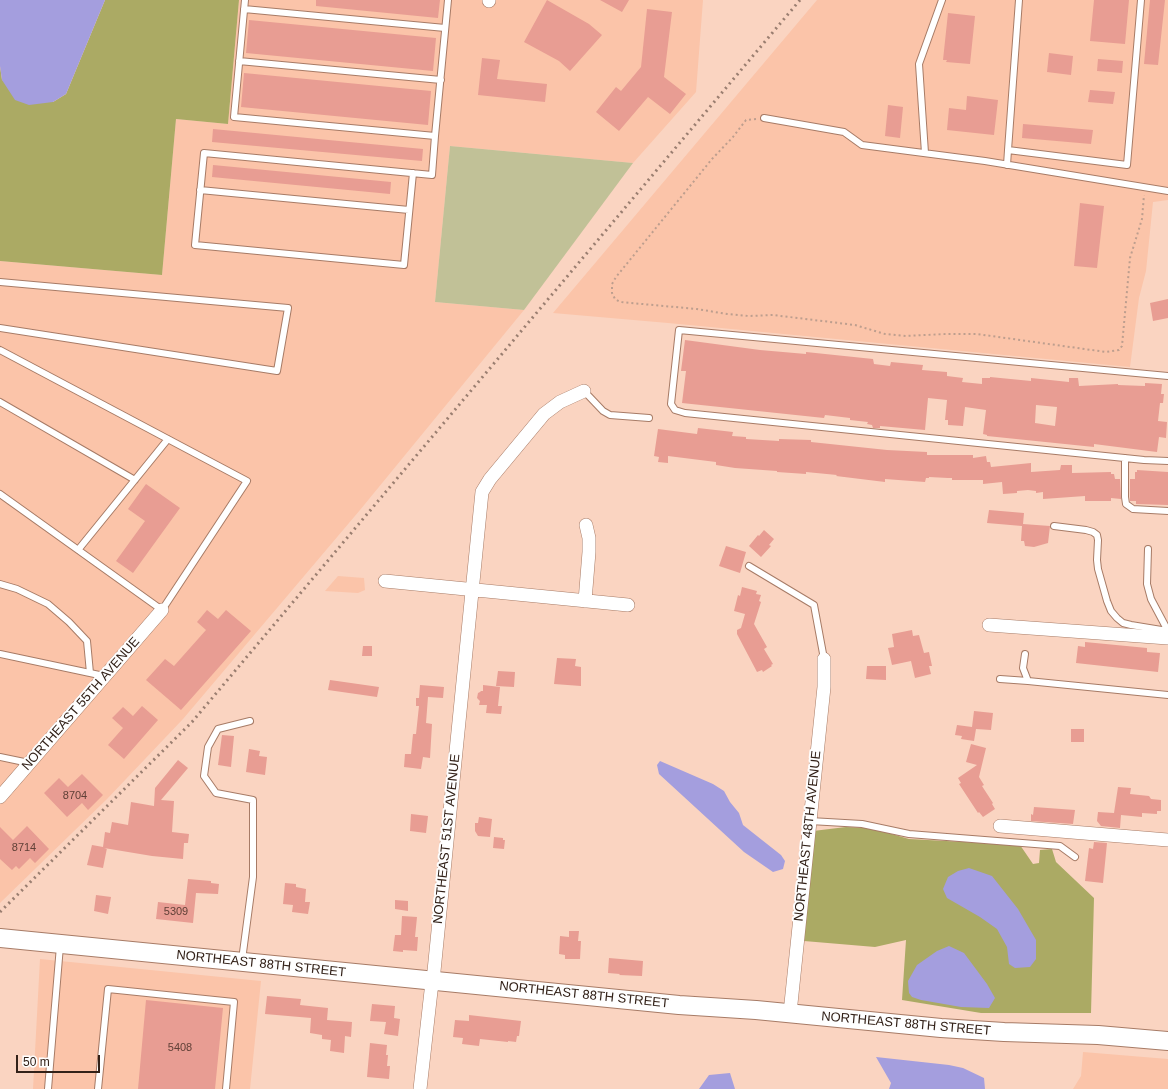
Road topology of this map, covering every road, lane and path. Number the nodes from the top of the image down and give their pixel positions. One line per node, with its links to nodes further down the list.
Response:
1 (245, 0): 6 (lane)
2 (448, 0): 7 (lane)
3 (942, 0): 13 (lane)
4 (1020, 0): 12 (lane)
5 (1141, 0): 12 (lane)
6 (244, 9): 7 (lane); 8 (lane)
7 (446, 28): 9 (lane)
8 (239, 61): 9 (lane); 11 (lane)
9 (441, 80): 11 (lane)
10 (764, 118): 13 (lane); 16 (path)
11 (435, 136): 15 (lane)
12 (1008, 150): 14 (lane)
13 (925, 153): 14 (lane)
14 (1007, 165): 16 (lane)
15 (413, 173): 17 (lane); 19 (lane)
16 (1145, 187): 18 (lane)
17 (200, 190): 19 (lane); 19 (lane)
18 (1168, 191)
19 (409, 210)
20 (0, 282): 21 (lane)
21 (0, 328)
22 (0, 350): 27 (lane)
23 (1168, 376): 28 (lane)
24 (584, 391): 26 (lane); 40 (street, NORTHEAST 51ST AVENUE)
25 (0, 402): 30 (lane)
26 (649, 418)
27 (168, 439): 30 (lane); 43 (lane)
28 (1125, 458): 29 (lane); 32 (lane)
29 (1168, 461)
30 (135, 480): 35 (lane)
31 (0, 494): 35 (lane)
32 (1168, 511)
33 (586, 525): 41 (street)
34 (1054, 526): 45 (lane)
35 (78, 550): 43 (lane)
36 (1148, 550): 45 (lane)
37 (748, 566): 49 (lane)
38 (385, 581): 40 (street)
39 (0, 584): 50 (lane)
40 (472, 589): 41 (street); 66 (street, NORTHEAST 51ST AVENUE)
41 (585, 601): 42 (street)
42 (628, 605)
43 (162, 610): 51 (street, NORTHEAST 55TH AVENUE)
44 (988, 625): 46 (street)
45 (1168, 631)
46 (1168, 638)
47 (0, 654): 50 (lane)
48 (1025, 654): 53 (lane)
49 (824, 658): 59 (street, NORTHEAST 48TH AVENUE)
50 (90, 673): 51 (lane)
51 (105, 676): 57 (street, NORTHEAST 55TH AVENUE)
52 (1000, 679): 53 (lane)
53 (1028, 681): 54 (lane)
54 (1168, 695)
55 (250, 721): 65 (lane)
56 (0, 757): 57 (lane)
57 (29, 763): 58 (street, NORTHEAST 55TH AVENUE)
58 (0, 797)
59 (810, 821): 62 (lane); 67 (street, NORTHEAST 48TH AVENUE)
60 (1000, 826): 61 (street)
61 (1168, 840)
62 (1075, 857)
63 (0, 938): 64 (main road, NORTHEAST 88TH STREET)
64 (60, 944): 65 (main road, NORTHEAST 88TH STREET); 69 (lane)
65 (242, 962): 66 (main road, NORTHEAST 88TH STREET)
66 (433, 981): 67 (main road, NORTHEAST 88TH STREET); 72 (street, NORTHEAST 51ST AVENUE)
67 (790, 1013): 68 (main road, NORTHEAST 88TH STREET)
68 (1167, 1042)
69 (48, 1089)
70 (98, 1089): 71 (lane)
71 (226, 1089)
72 (420, 1089)

